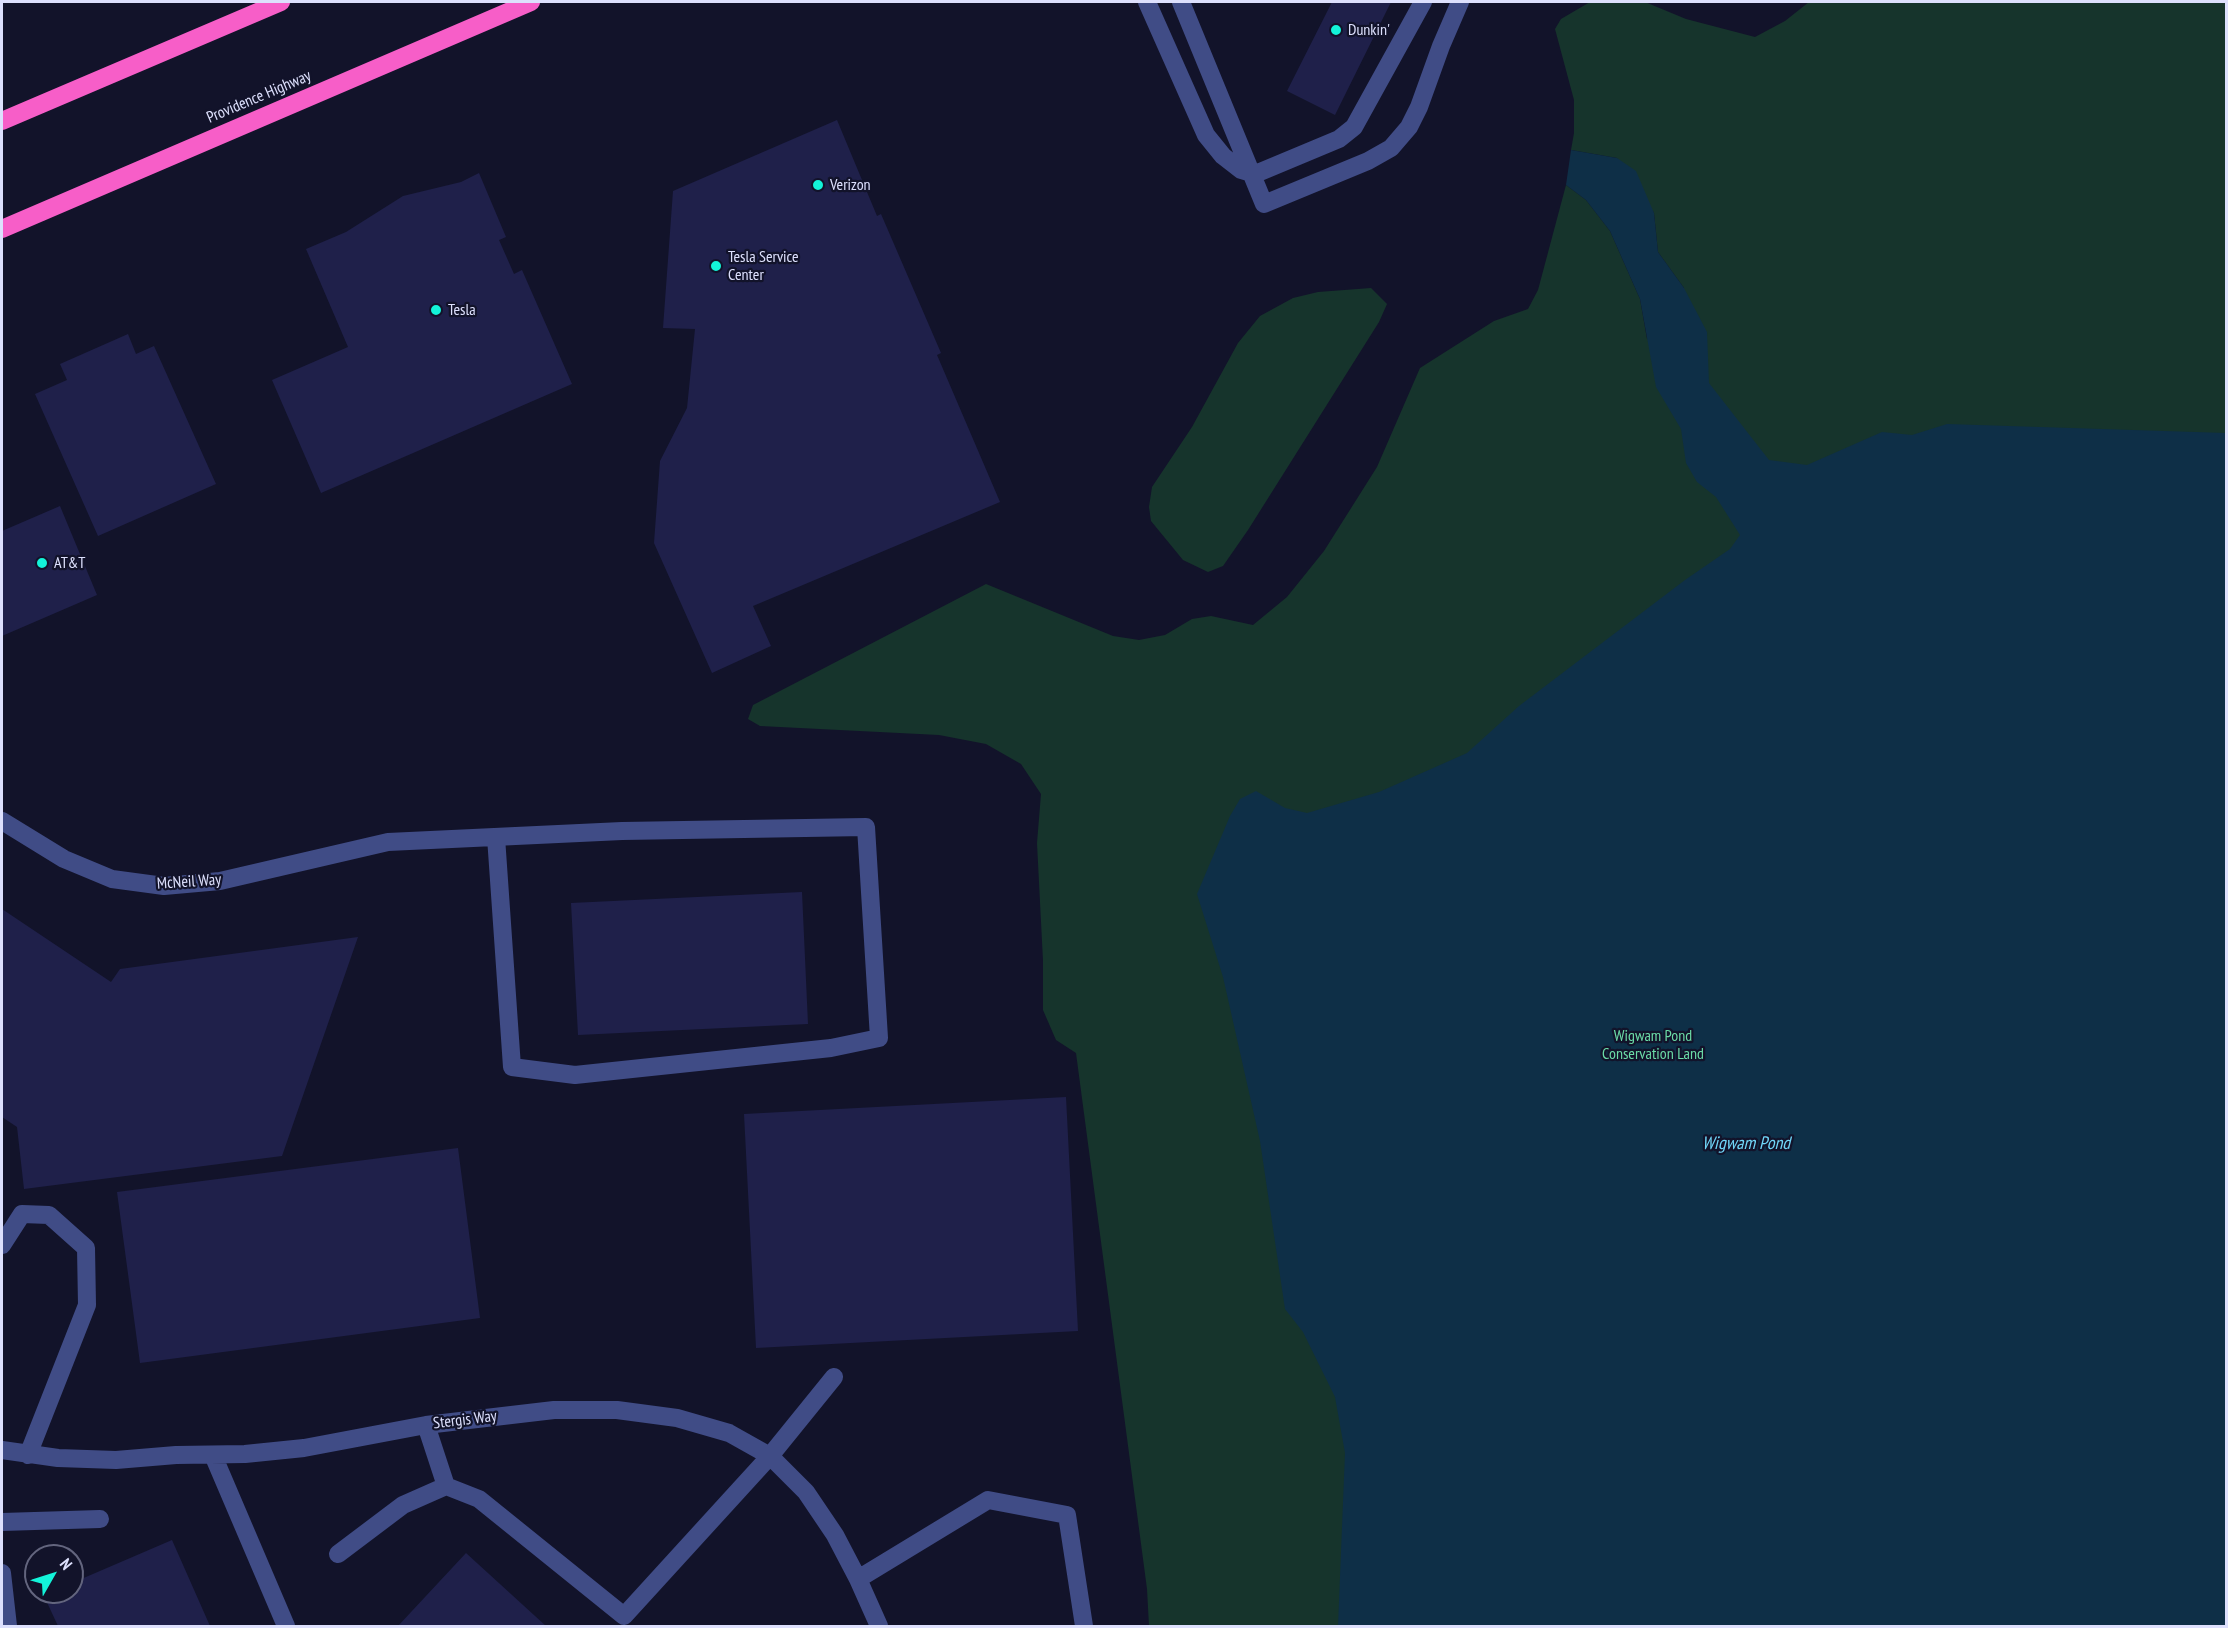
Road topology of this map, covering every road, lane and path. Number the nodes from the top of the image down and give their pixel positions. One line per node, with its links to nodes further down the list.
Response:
1 (281, 2): 7 (highway)
2 (531, 2): 9 (highway, Providence Highway)
3 (1147, 2): 8 (street)
4 (1181, 2): 8 (street)
5 (1423, 2): 8 (street)
6 (1460, 2): 8 (street)
7 (2, 121)
8 (1251, 173)
9 (2, 229)
10 (2, 821): 11 (street, McNeil Way)
11 (496, 837): 11 (street, McNeil Way)
12 (2, 1245): 16 (street)
13 (834, 1377): 18 (street)
14 (426, 1425): 17 (street, Stergis Way); 18 (street, Stergis Way); 19 (street)
15 (2, 1450): 16 (street, Stergis Way)
16 (28, 1455): 17 (street, Stergis Way)
17 (213, 1455): 26 (street)
18 (770, 1456): 19 (street); 24 (street, Stergis Way)
19 (446, 1486): 22 (street)
20 (100, 1519): 21 (street)
21 (2, 1522)
22 (338, 1554)
23 (2, 1572): 25 (street)
24 (858, 1579): 27 (street, Stergis Way); 28 (street)
25 (8, 1626)
26 (286, 1626)
27 (879, 1626)
28 (1083, 1626)

